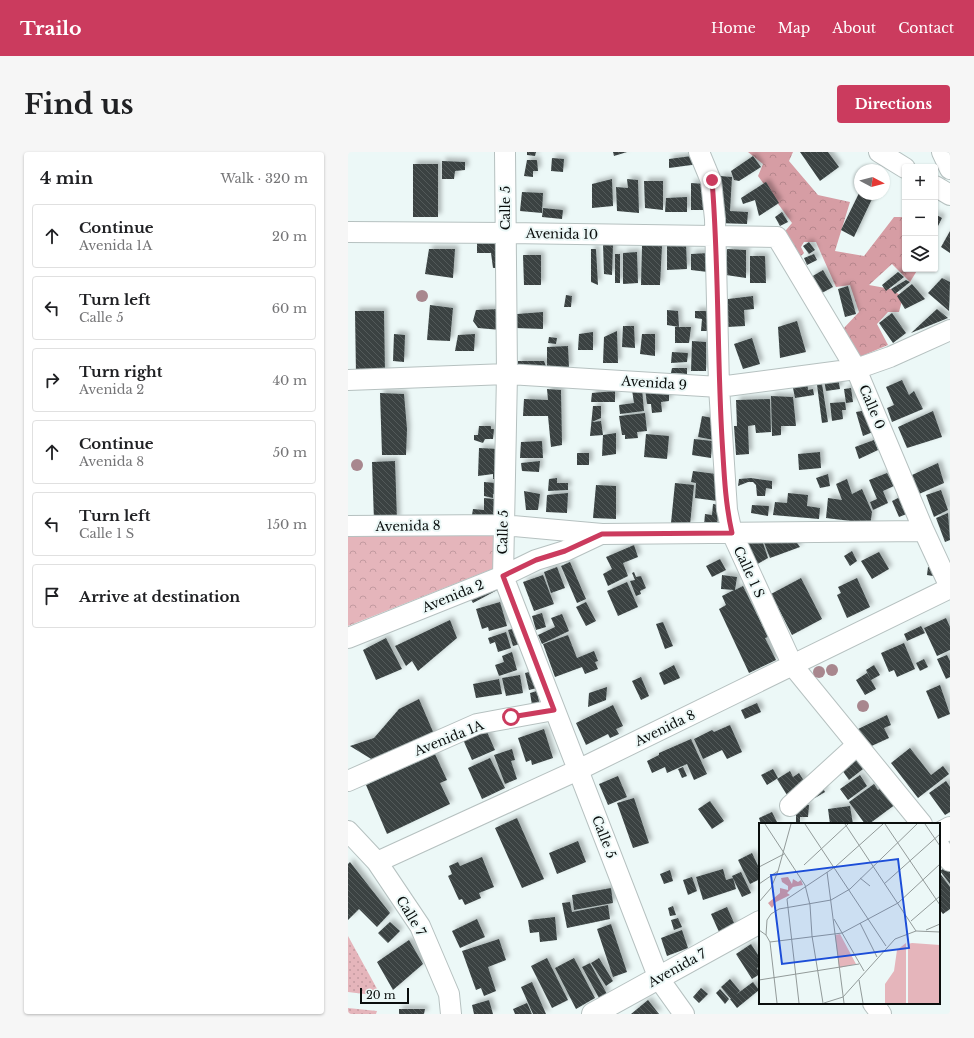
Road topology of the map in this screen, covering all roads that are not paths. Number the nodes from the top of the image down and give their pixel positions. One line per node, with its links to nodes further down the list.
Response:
1 (505, 152): 10 (street, Calle 5)
2 (699, 152): 11 (street, Calle 1 S)
3 (879, 152): 5 (street)
4 (942, 152): 6 (street)
5 (902, 166)
6 (950, 169)
7 (938, 188): 8 (street)
8 (950, 195)
9 (348, 232): 10 (street, Avenida 10)
10 (506, 232): 11 (street, Avenida 10); 15 (street, Calle 5)
11 (715, 236): 12 (street, Avenida 10); 17 (street, Calle 1 S)
12 (777, 238): 14 (street, Calle 0)
13 (950, 330): 14 (street, Avenida 9)
14 (856, 369): 17 (street, Avenida 9); 20 (street, Calle 0)
15 (507, 374): 16 (street, Avenida 9); 17 (street, Avenida 9); 18 (street, Calle 5)
16 (348, 380)
17 (719, 387): 21 (street, Calle 1 S)
18 (503, 524): 19 (street, Avenida 8); 22 (street, Avenida 8); 23 (street, Calle 5)
19 (348, 526)
20 (924, 531): 21 (street, Avenida 8); 24 (street, Calle 0)
21 (732, 533): 22 (street, Avenida 8); 26 (street, Calle 1 S)
22 (602, 534): 23 (street, Avenida 2)
23 (503, 576): 25 (street, Avenida 2); 27 (street, Calle 5)
24 (950, 587): 26 (street, Avenida 8)
25 (348, 638)
26 (793, 666): 28 (street, Calle 1 S); 29 (street, Avenida 8)
27 (554, 710): 29 (street, Calle 5); 30 (street, Avenida 1A)
28 (857, 745): 31 (street); 32 (street, Calle 1 S)
29 (578, 770): 38 (street, Avenida 8); 40 (street, Calle 5)
30 (348, 781)
31 (790, 806)
32 (921, 823)
33 (950, 828): 34 (main road)
34 (940, 833)
35 (350, 838): 38 (street, Calle 7)
36 (940, 847): 37 (street)
37 (950, 861)
38 (377, 862): 42 (street, Calle 7)
39 (759, 923): 40 (main road, Avenida 7)
40 (658, 979): 43 (main road, Avenida 7); 44 (street, Calle 5)
41 (874, 1004): 45 (street)
42 (451, 1014)
43 (593, 1014)
44 (684, 1014)
45 (881, 1014)

